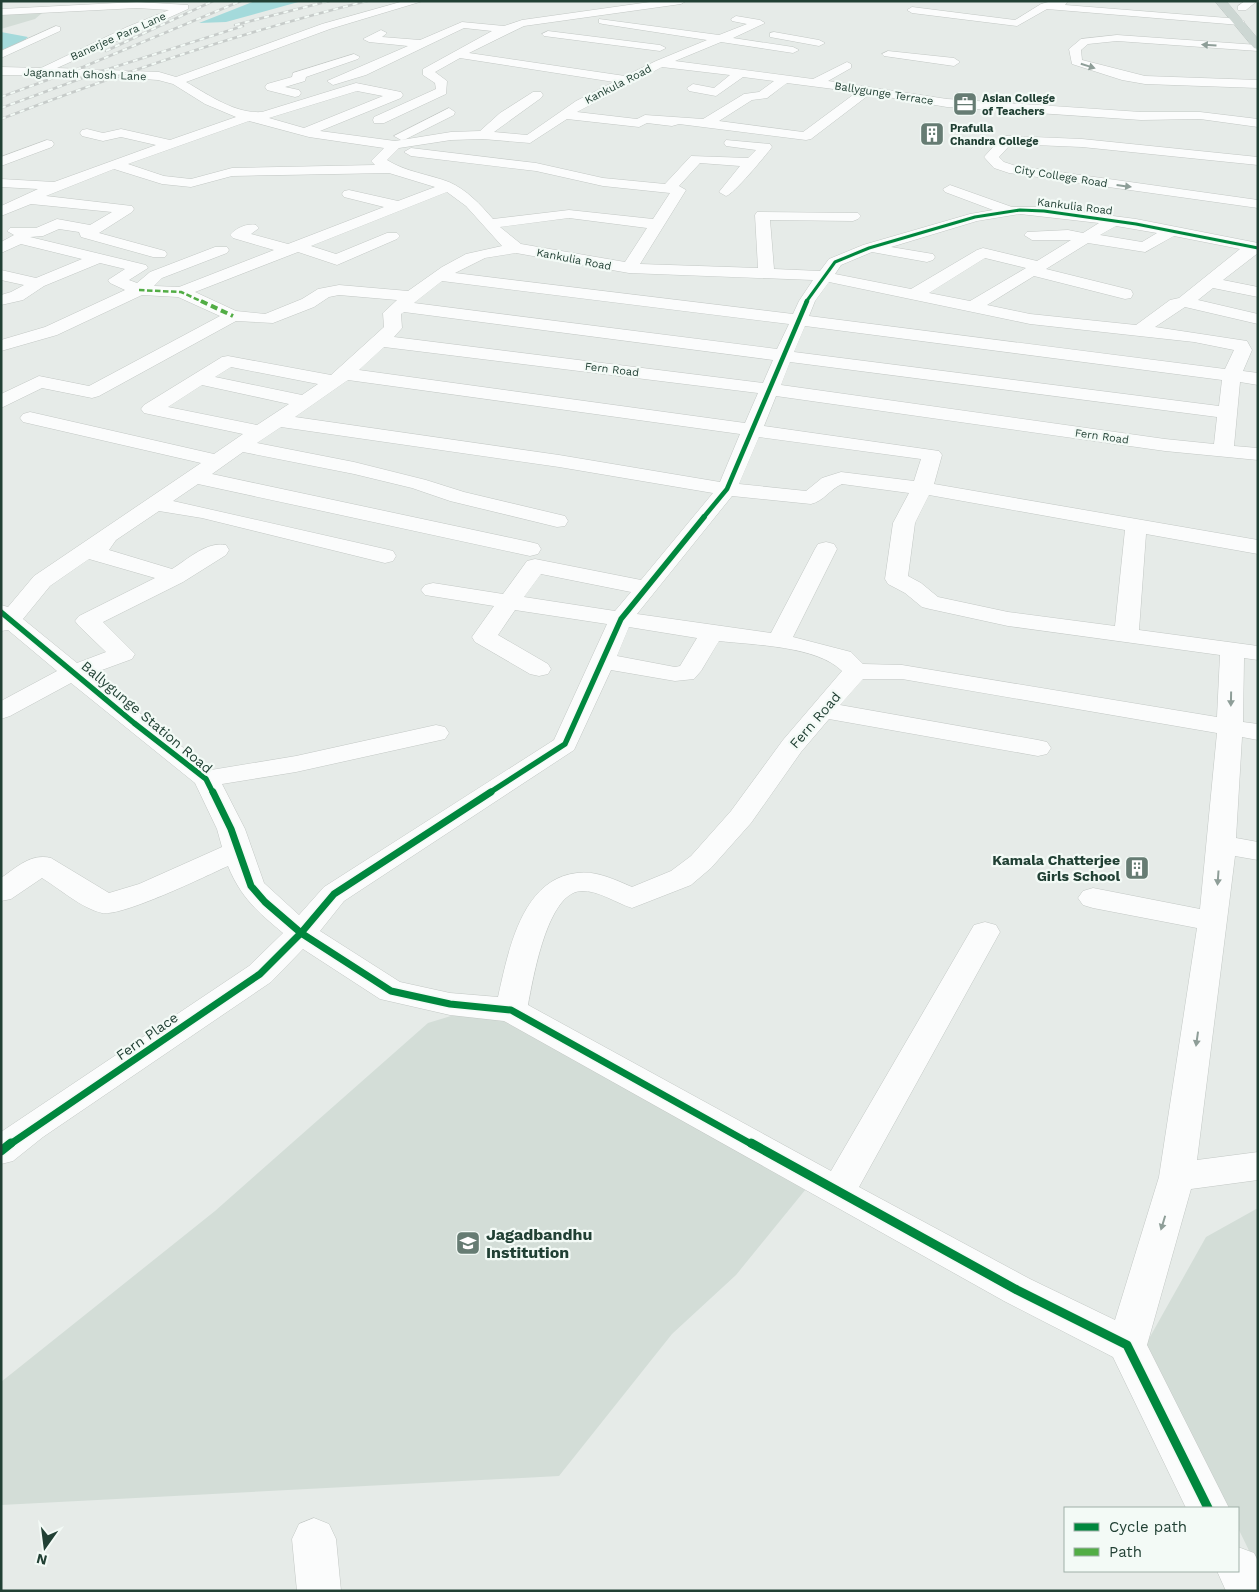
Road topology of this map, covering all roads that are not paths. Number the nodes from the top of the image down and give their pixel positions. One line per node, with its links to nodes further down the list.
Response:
1 (418, 1): 46 (street)
2 (681, 1): 9 (street)
3 (1067, 1): 6 (street)
4 (1252, 1): 12 (street)
5 (1208, 2): 7 (street)
6 (1045, 6): 8 (street); 12 (street)
7 (1225, 7): 12 (main road)
8 (912, 10)
9 (613, 11): 13 (street); 14 (street)
10 (748, 11): 15 (street)
11 (1, 12): 40 (street, Banerjee Para Lane)
12 (1244, 13): 24 (main road)
13 (572, 15): 18 (street); 20 (street)
14 (668, 19)
15 (765, 19): 16 (street, Kankula Road); 16 (street)
16 (739, 25): 20 (street, Kankula Road)
17 (56, 29): 30 (street)
18 (502, 29): 23 (street); 32 (street)
19 (381, 33): 23 (street)
20 (723, 33): 25 (street, Kankula Road); 26 (street)
21 (548, 34): 25 (street)
22 (1173, 43): 24 (street, one-way to 22); 48 (street); 48 (street, one-way to 48)
23 (425, 44): 41 (street)
24 (1258, 47)
25 (696, 49): 33 (street); 36 (street, Kankula Road)
26 (793, 50)
27 (518, 51): 34 (street)
28 (967, 53): 35 (street)
29 (888, 54): 35 (street)
30 (1, 55)
31 (360, 55): 37 (street)
32 (460, 55): 34 (street); 67 (street)
33 (766, 56)
34 (495, 60): 45 (street)
35 (954, 62): 43 (street)
36 (660, 63): 42 (street, Ballygunge Terrace); 45 (street, Kankula Road)
37 (324, 66): 41 (street); 52 (street)
38 (847, 66): 47 (street)
39 (1, 71): 40 (street, Jagannath Ghosh Lane)
40 (38, 72): 46 (street, Jagannath Ghosh Lane)
41 (362, 72): 52 (street)
42 (739, 74): 44 (street, Ballygunge Terrace); 50 (street)
43 (943, 75)
44 (785, 79): 47 (street, Ballygunge Terrace); 59 (street)
45 (628, 80): 56 (street, Kankula Road)
46 (177, 81): 54 (street, Jagannath Ghosh Lane)
47 (814, 83): 51 (street, Ballygunge Terrace)
48 (1196, 83): 49 (street)
49 (1258, 84)
50 (693, 88)
51 (866, 91): 59 (street); 60 (street, Ballygunge Terrace)
52 (295, 93): 54 (street)
53 (537, 95): 66 (street)
54 (234, 112): 57 (street, Jagannath Ghosh Lane)
55 (449, 112): 71 (street)
56 (566, 115): 58 (street, Kankula Road); 59 (street)
57 (248, 117): 61 (street, Jagannath Ghosh Lane); 63 (street); 70 (street)
58 (554, 123): 65 (street); 66 (street, Kankula Road)
59 (706, 123)
60 (1258, 123)
61 (273, 124): 62 (street); 63 (street, Jagannath Ghosh Lane)
62 (256, 132)
63 (305, 132): 67 (street, Jagannath Ghosh Lane)
64 (87, 134): 70 (street)
65 (650, 134)
66 (483, 135): 71 (street, Kankula Road)
67 (340, 138): 71 (street, Jagannath Ghosh Lane)
68 (717, 142): 75 (street)
69 (47, 144): 74 (street)
70 (168, 144): 72 (street)
71 (391, 146): 76 (street); 79 (street, Jagannath Ghosh Lane)
72 (115, 159): 77 (street, Kankulia Road); 81 (street)
73 (1258, 161): 78 (street, City College Road)
74 (1, 162)
75 (754, 163): 84 (street); 86 (street)
76 (388, 169): 77 (street, Kankulia Road); 83 (street, Kankulia Road)
77 (304, 170): 82 (street)
78 (1058, 178): 89 (street, City College Road, one-way to 89); 91 (street)
79 (603, 182): 84 (street, Jagannath Ghosh Lane); 94 (street)
80 (1, 183): 81 (street)
81 (56, 186): 88 (street)
82 (272, 186)
83 (447, 187): 90 (street); 96 (street, Kankulia Road)
84 (668, 189): 97 (street)
85 (950, 189): 93 (street)
86 (726, 192)
87 (349, 194): 90 (street)
88 (28, 199): 92 (street); 100 (street)
89 (1258, 204)
90 (401, 206): 106 (street)
91 (1035, 211): 93 (street, Kankulia Road); 95 (street, Kankulia Road)
92 (1, 212)
93 (1011, 212): 108 (street, Kankulia Road)
94 (569, 214): 96 (street); 97 (street)
95 (1113, 221): 101 (street, Kankulia Road); 104 (street)
96 (490, 224): 107 (street, Kankulia Road)
97 (656, 224): 114 (street)
98 (251, 228): 106 (street)
99 (1, 230): 100 (street)
100 (93, 230): 111 (street)
101 (1171, 231): 104 (street); 109 (street, Kankulia Road)
102 (1032, 235): 104 (street)
103 (392, 236): 106 (street)
104 (1087, 237): 115 (street)
105 (1, 248): 113 (street)
106 (296, 248): 123 (street)
107 (516, 248): 114 (street, Kankulia Road); 119 (street)
108 (870, 248): 112 (street); 116 (street, Kankulia Road); 117 (street)
109 (1255, 248): 120 (street)
110 (221, 250): 122 (street)
111 (159, 254)
112 (927, 257)
113 (98, 258): 121 (street); 122 (street)
114 (630, 268): 117 (street, Kankulia Road)
115 (1037, 268): 125 (street); 126 (street); 130 (street)
116 (829, 269): 117 (street, Kankulia Road); 125 (street); 132 (street, Fern Place)
117 (766, 273)
118 (1, 275): 121 (street)
119 (440, 276): 128 (street); 132 (street)
120 (1210, 282): 124 (street); 129 (street)
121 (38, 284): 127 (street)
122 (138, 290): 123 (street); 136 (street)
123 (182, 292): 131 (street)
124 (1258, 292)
125 (915, 294): 130 (street)
126 (1125, 294)
127 (1, 300)
128 (405, 301): 131 (street); 135 (street); 137 (street)
129 (1185, 302): 133 (street); 134 (street)
130 (974, 306): 134 (street)
131 (233, 316): 144 (street)
132 (800, 319): 137 (street, Fern Place); 138 (street)
133 (1258, 319)
134 (1138, 332): 138 (street)
135 (382, 341): 139 (street); 142 (street, Fern Road)
136 (1, 346)
137 (784, 354): 142 (street, Fern Place); 145 (street)
138 (1232, 375): 141 (street); 145 (street)
139 (339, 378): 140 (street); 143 (street); 148 (street)
140 (198, 379): 143 (street); 147 (street)
141 (1258, 379)
142 (769, 389): 148 (street, Fern Place); 150 (street, Fern Road)
143 (303, 401): 147 (street)
144 (1, 402)
145 (1228, 413): 150 (street)
146 (30, 418): 152 (street)
147 (268, 426): 149 (street); 155 (street)
148 (752, 430): 154 (street); 155 (street, Fern Place)
149 (241, 446): 152 (street); 157 (street)
150 (1223, 451): 151 (street, Fern Road)
151 (1258, 454)
152 (217, 461): 153 (street)
153 (195, 477): 156 (street); 161 (street)
154 (922, 488): 155 (street); 158 (street); 172 (street)
155 (727, 489): 166 (street, Fern Place)
156 (155, 504): 159 (street); 164 (street)
157 (557, 521)
158 (1136, 527): 160 (street); 172 (street)
159 (102, 540): 165 (street); 169 (street)
160 (1258, 547)
161 (530, 549)
162 (826, 549): 173 (street)
163 (218, 550): 165 (street)
164 (385, 556)
165 (175, 577): 178 (street)
166 (646, 588): 168 (street); 170 (street, Fern Place)
167 (433, 590): 168 (street)
168 (509, 600): 170 (street); 176 (street)
169 (4, 618): 178 (street, Ballygunge Station Road)
170 (621, 619): 171 (street); 175 (street, Fern Place)
171 (712, 633): 173 (street); 175 (street)
172 (1126, 636): 174 (street)
173 (779, 641): 177 (street)
174 (1245, 652): 181 (street, one-way to 181)
175 (602, 661): 192 (street, Fern Place)
176 (539, 669)
177 (856, 671): 179 (street, Fern Road); 181 (street)
178 (74, 672): 180 (street); 184 (street, Ballygunge Station Road)
179 (823, 710): 183 (street); 193 (street, Fern Road)
180 (1, 711)
181 (1244, 729): 185 (street)
182 (436, 733): 184 (street)
183 (1038, 748)
184 (206, 779): 186 (street, Ballygunge Station Road)
185 (1220, 844): 187 (street); 190 (street, one-way to 190)
186 (237, 851): 188 (street); 192 (street, Ballygunge Station Road)
187 (1258, 851)
188 (1, 892)
189 (1094, 898): 190 (street)
190 (1213, 921): 196 (street, one-way to 196)
191 (985, 932): 197 (street)
192 (301, 933): 193 (street, Ballygunge Station Road); 194 (street, Fern Place)
193 (511, 1010): 197 (street)
194 (1, 1150)
195 (1258, 1166): 196 (street)
196 (1177, 1177): 198 (street, one-way to 198)
197 (838, 1192): 198 (street)
198 (1127, 1345): 199 (street)
199 (1208, 1507)
200 (314, 1540): 202 (street)
201 (1239, 1570): 203 (street)
202 (319, 1591)
203 (1249, 1591)

